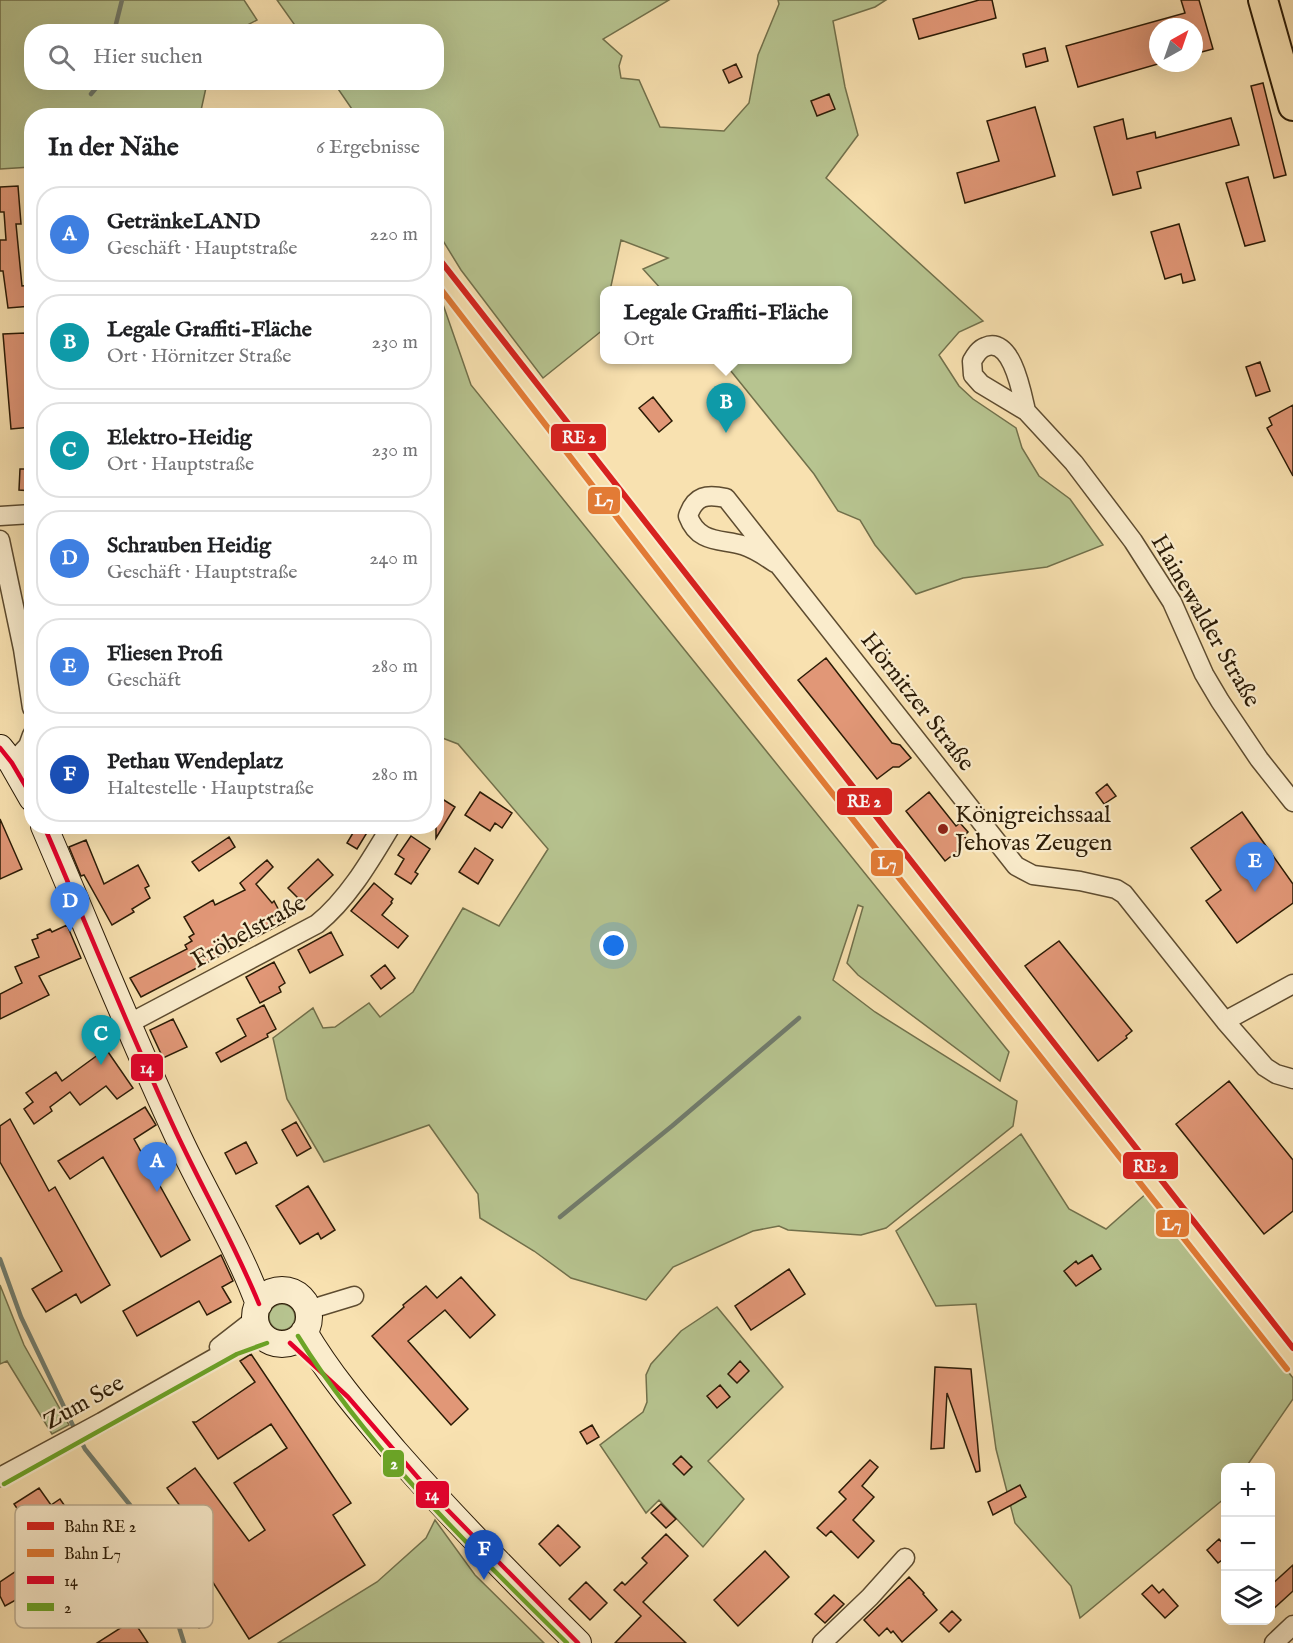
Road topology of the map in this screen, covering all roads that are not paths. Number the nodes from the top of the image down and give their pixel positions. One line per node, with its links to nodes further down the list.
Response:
1 (1263, 0): 2 (main road)
2 (1293, 106)
3 (1026, 411): 12 (street, Hainewalder Straße)
4 (24, 514): 5 (street)
5 (0, 516)
6 (0, 540): 8 (street)
7 (776, 563): 7 (street, Hörnitzer Straße); 16 (street, Hörnitzer Straße)
8 (24, 656)
9 (24, 748): 10 (street)
10 (6, 755): 11 (main road)
11 (24, 785)
12 (1293, 802)
13 (47, 834): 17 (main road)
14 (386, 834): 17 (street, Fröbelstraße)
15 (1293, 984): 16 (street)
16 (1225, 1021): 18 (street, Hörnitzer Straße)
17 (128, 1024): 20 (main road)
18 (1293, 1079)
19 (354, 1296): 21 (street)
20 (263, 1313): 21 (main road); 21 (main road); 22 (street, Zum See)
21 (300, 1328): 25 (main road)
22 (0, 1477)
23 (905, 1558): 26 (street)
24 (1293, 1625): 27 (street)
25 (578, 1643)
26 (822, 1643)
27 (1274, 1643)

